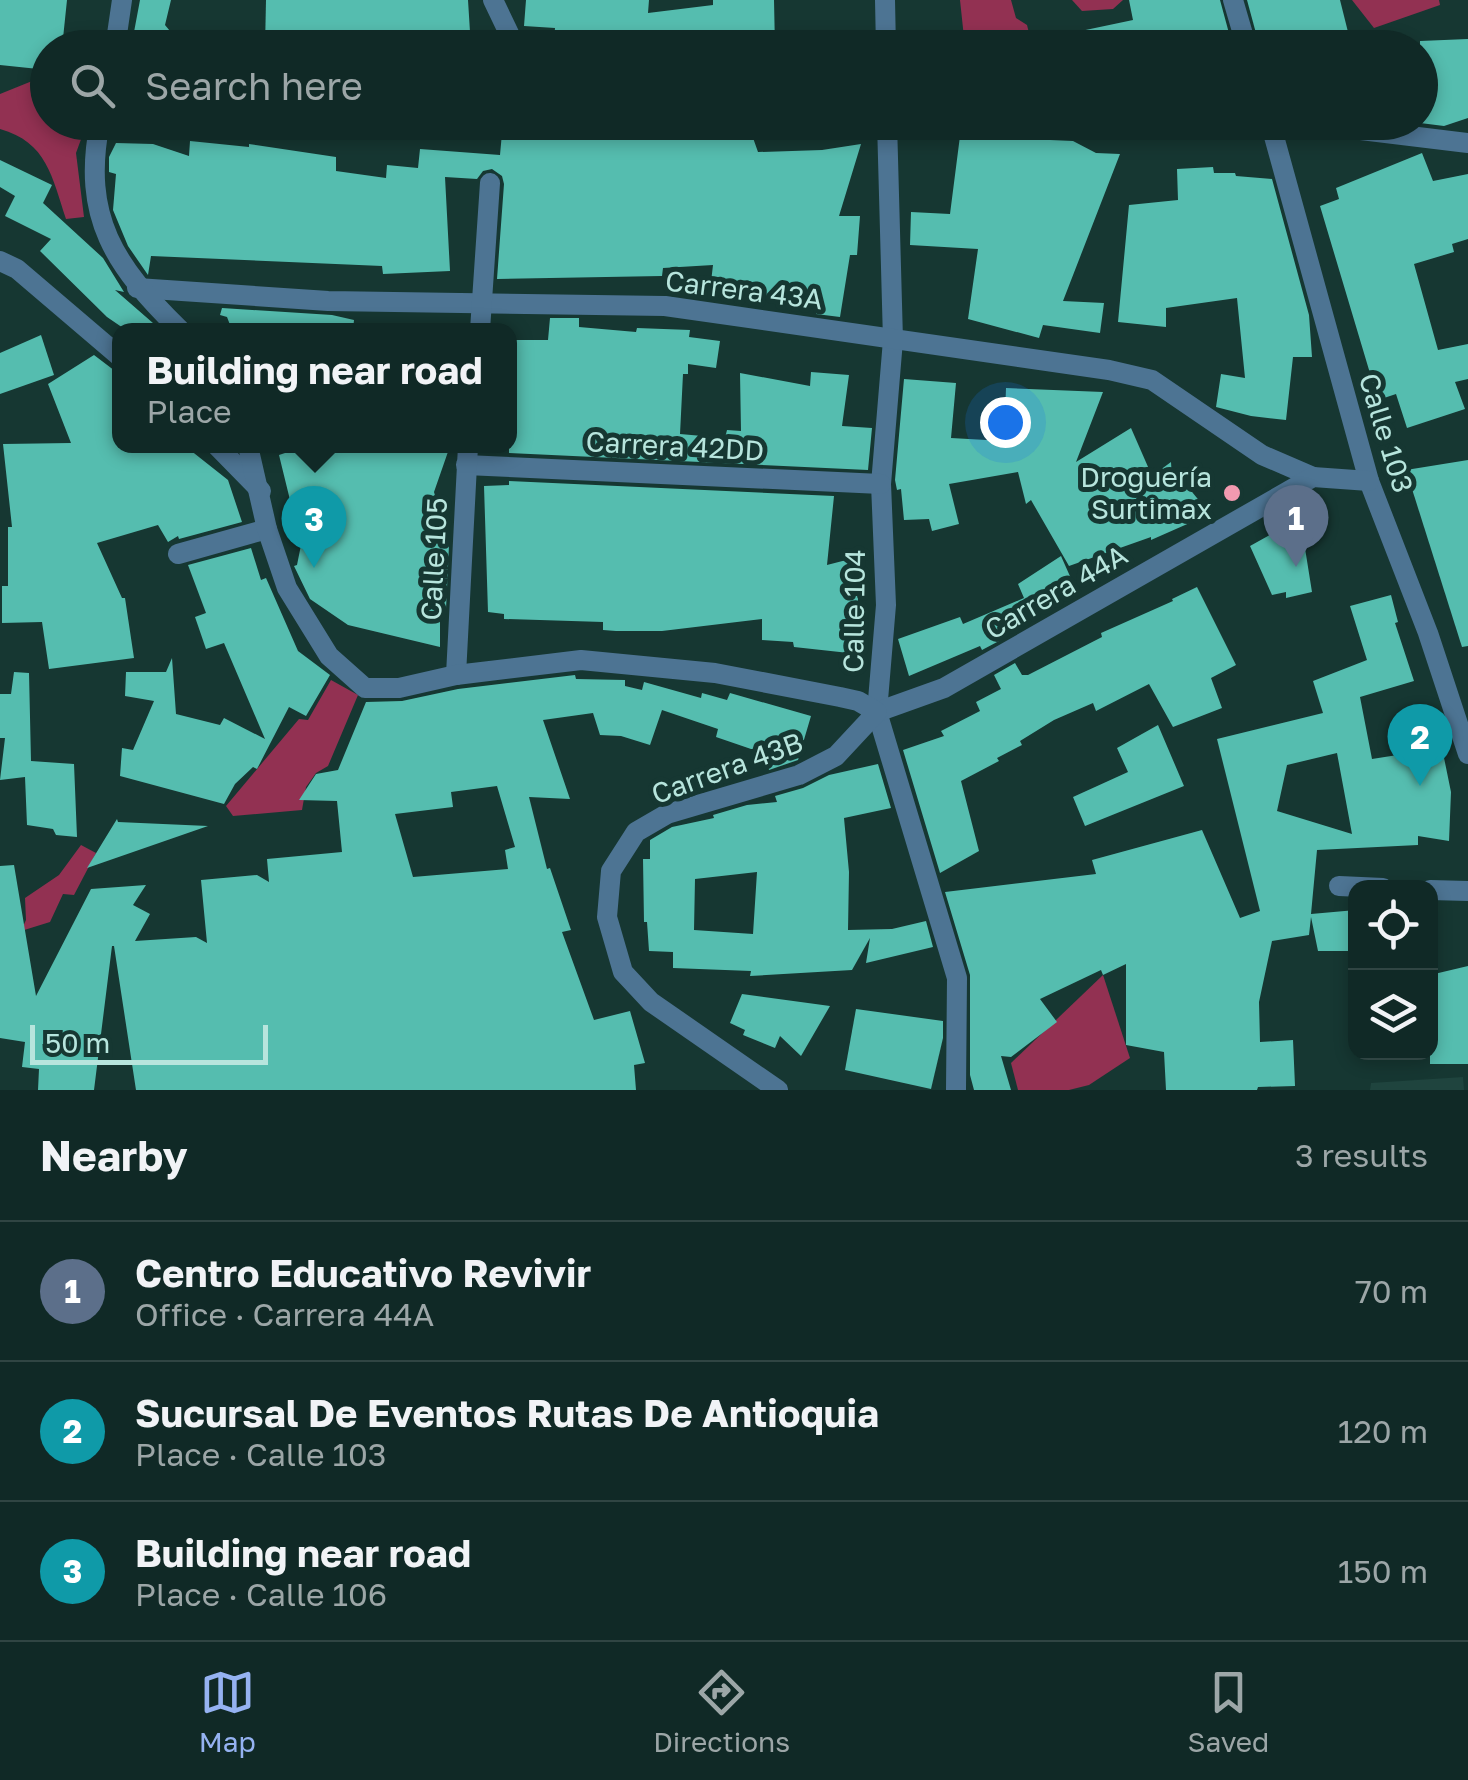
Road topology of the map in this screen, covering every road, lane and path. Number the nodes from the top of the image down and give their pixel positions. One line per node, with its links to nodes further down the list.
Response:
1 (122, 0): 5 (street)
2 (492, 0): 6 (street)
3 (886, 0): 7 (street)
4 (1233, 0): 8 (street)
5 (118, 30)
6 (507, 30)
7 (886, 30)
8 (1242, 30)
9 (1438, 139): 13 (street)
10 (97, 140): 16 (street)
11 (887, 140): 20 (street, Calle 104)
12 (1275, 140): 26 (street, Calle 103)
13 (1468, 143)
14 (490, 183): 17 (street)
15 (0, 260): 21 (street)
16 (137, 288): 17 (street, Carrera 43A); 18 (street)
17 (482, 304): 19 (street); 20 (street, Carrera 43A)
18 (173, 323)
19 (481, 323)
20 (893, 340): 25 (street, Carrera 43A); 27 (street, Calle 104)
21 (112, 350)
22 (224, 453): 28 (street)
23 (250, 453): 28 (street)
24 (467, 455): 27 (street, Carrera 42DD); 31 (street, Calle 105)
25 (1314, 477): 26 (street); 33 (street, Carrera 44A)
26 (1369, 481): 32 (street, Calle 103)
27 (881, 484): 33 (street, Calle 104)
28 (261, 491): 29 (street)
29 (266, 529): 30 (street); 31 (street)
30 (178, 554)
31 (456, 675): 33 (street)
32 (1462, 704): 34 (street, Calle 103)
33 (877, 712): 39 (street, Carrera 43B); 40 (street, Calle 104)
34 (1468, 754)
35 (1338, 886): 36 (street)
36 (1348, 886)
37 (1438, 890): 38 (street)
38 (1468, 891)
39 (778, 1090)
40 (956, 1090)

